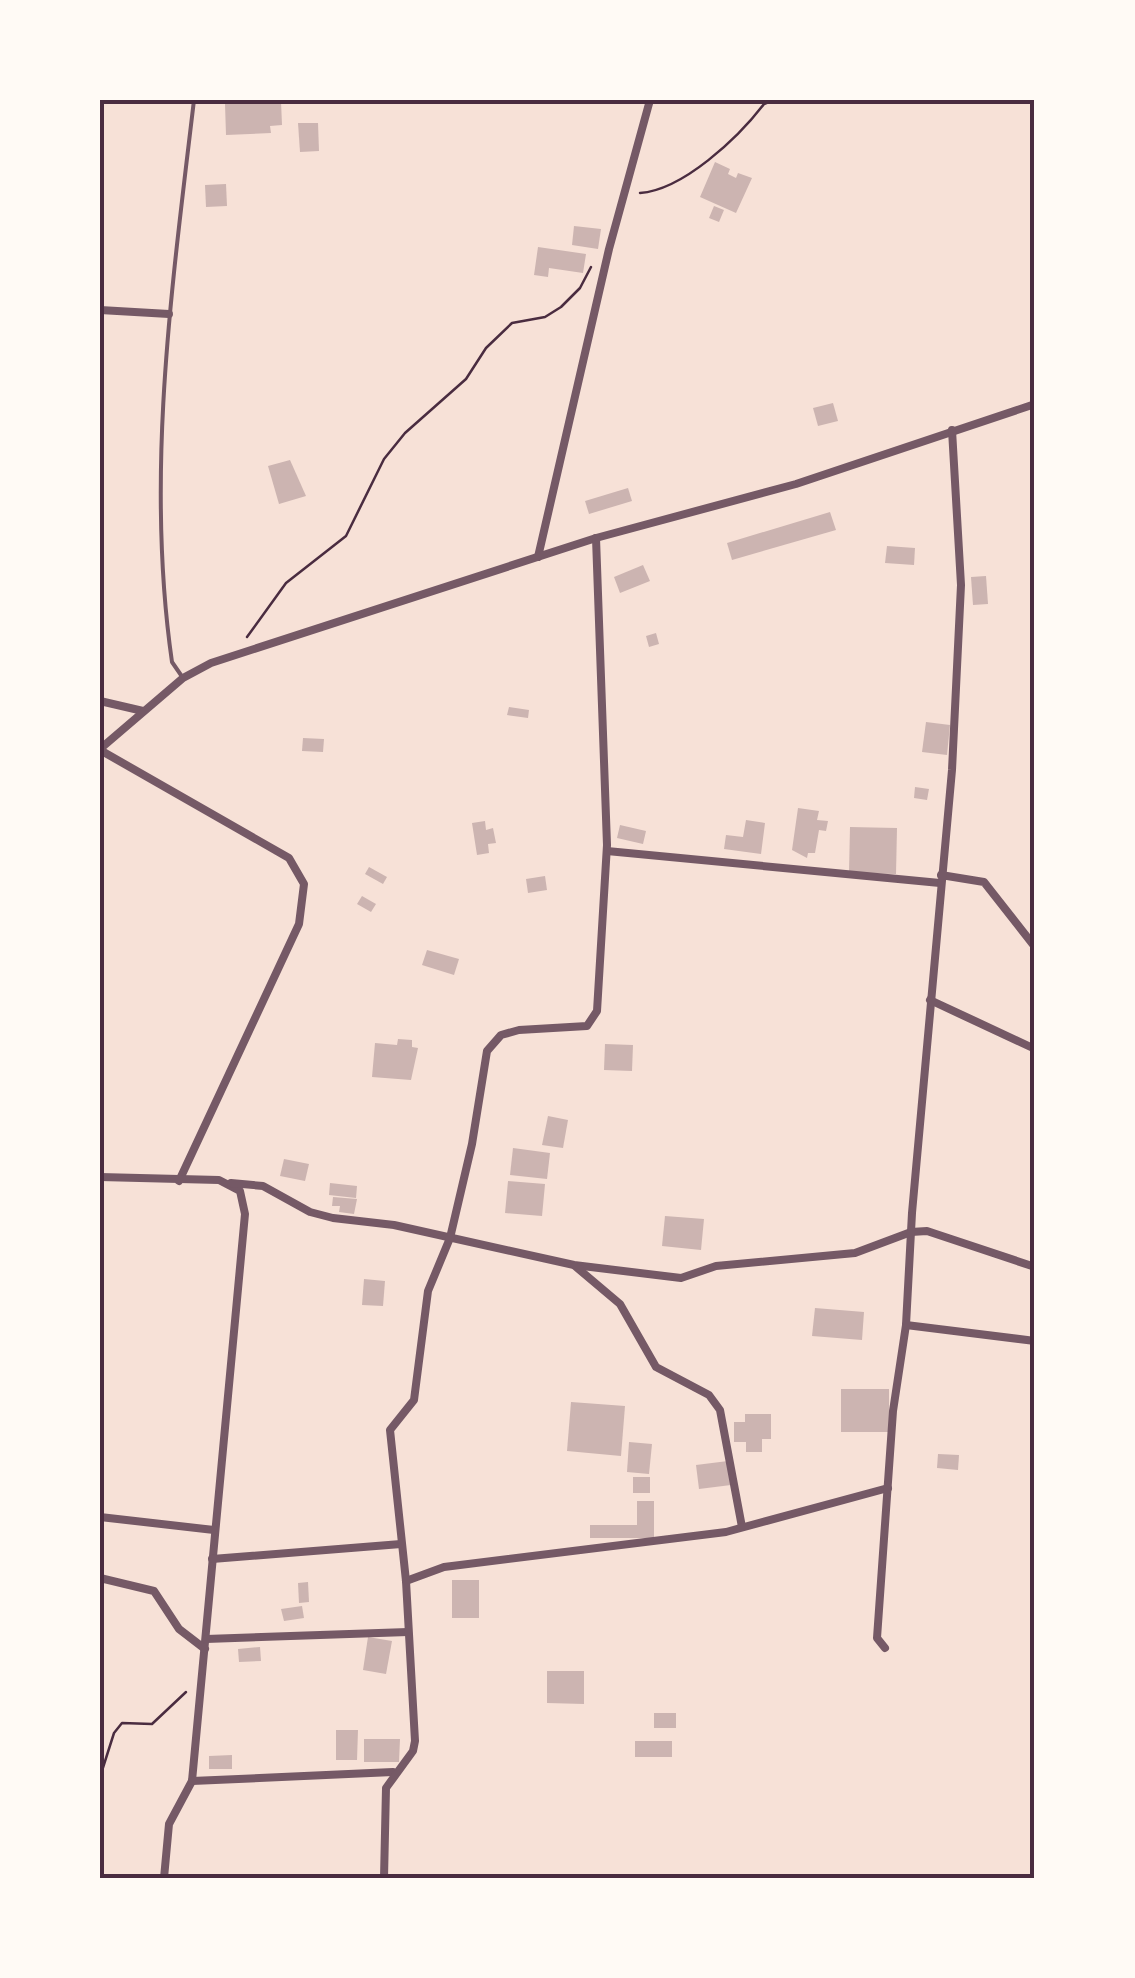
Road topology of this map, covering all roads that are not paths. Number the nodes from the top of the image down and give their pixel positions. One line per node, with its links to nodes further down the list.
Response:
1 (194, 100): 4 (lane)
2 (650, 100): 8 (street)
3 (100, 310): 4 (street)
4 (169, 314): 9 (lane)
5 (1035, 404): 6 (street)
6 (952, 430): 7 (street); 14 (street)
7 (596, 538): 8 (street); 13 (street)
8 (538, 557): 9 (street)
9 (183, 678): 11 (street)
10 (100, 701): 11 (street)
11 (142, 711): 12 (street)
12 (100, 750): 19 (street)
13 (606, 851): 14 (street); 22 (street)
14 (940, 879): 15 (street); 16 (street)
15 (1035, 947)
16 (930, 1000): 17 (street); 21 (street)
17 (1035, 1049)
18 (100, 1178): 19 (street)
19 (178, 1182): 20 (street)
20 (230, 1183): 22 (street); 30 (street)
21 (910, 1232): 23 (street); 24 (street); 25 (street)
22 (450, 1238): 23 (street); 31 (street)
23 (574, 1265): 29 (street)
24 (1035, 1267)
25 (906, 1325): 26 (street); 27 (street)
26 (1035, 1341)
27 (888, 1488): 29 (street); 37 (street)
28 (100, 1517): 30 (street)
29 (742, 1527): 34 (street)
30 (214, 1530): 32 (street)
31 (401, 1544): 32 (street); 34 (street)
32 (212, 1559): 36 (street)
33 (100, 1578): 36 (street)
34 (406, 1581): 35 (street)
35 (408, 1632): 36 (street); 38 (street)
36 (206, 1644): 39 (street)
37 (884, 1648)
38 (395, 1772): 39 (street); 41 (street)
39 (192, 1781): 40 (street)
40 (164, 1878)
41 (384, 1878)

